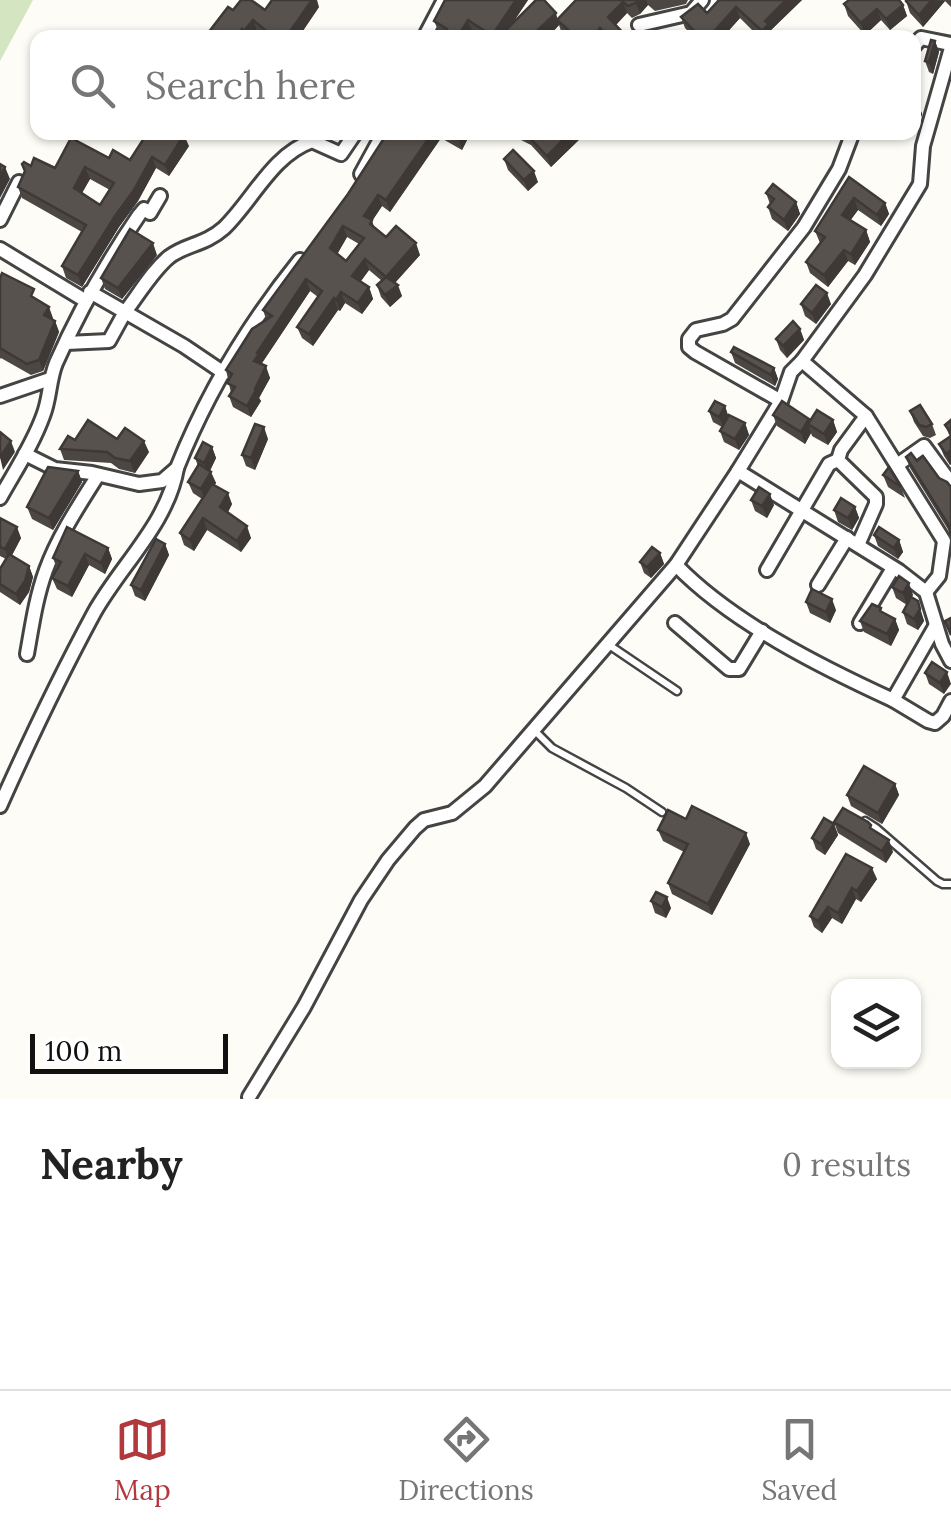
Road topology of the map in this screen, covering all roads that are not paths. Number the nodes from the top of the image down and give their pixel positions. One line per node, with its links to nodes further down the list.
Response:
1 (444, 0): 4 (street)
2 (702, 0): 3 (street)
3 (639, 26)
4 (428, 30)
5 (921, 38): 6 (street)
6 (951, 46): 19 (street)
7 (350, 140): 17 (street)
8 (379, 140): 11 (street)
9 (850, 140): 23 (street)
10 (18, 182): 13 (street)
11 (350, 192)
12 (160, 196): 16 (street)
13 (0, 220)
14 (312, 246): 20 (street)
15 (0, 249): 16 (street)
16 (88, 296): 17 (street); 18 (street)
17 (125, 312): 18 (street); 20 (street)
18 (66, 343): 21 (street)
19 (802, 361): 23 (street); 24 (street)
20 (224, 374): 28 (street)
21 (50, 380): 22 (street); 25 (street)
22 (0, 396)
23 (781, 401): 29 (street)
24 (866, 416): 26 (street); 27 (street)
25 (25, 454): 30 (street); 32 (street)
26 (838, 460): 33 (street); 34 (street)
27 (897, 465): 31 (street); 39 (street)
28 (177, 468): 30 (street); 51 (street)
29 (738, 471): 33 (street); 35 (street)
30 (98, 475): 45 (street)
31 (951, 483)
32 (0, 498)
33 (803, 511): 34 (street); 37 (street)
34 (852, 542): 36 (street); 38 (street)
35 (676, 565): 43 (street); 44 (street)
36 (893, 568): 39 (street); 41 (street)
37 (767, 570)
38 (818, 584)
39 (926, 592): 42 (street)
40 (675, 623): 43 (street)
41 (860, 623)
42 (942, 628): 46 (street); 48 (street)
43 (762, 631): 48 (street)
44 (608, 644): 47 (lane); 50 (street)
45 (27, 654)
46 (951, 661)
47 (677, 691)
48 (893, 700): 49 (street)
49 (951, 701)
50 (533, 729): 52 (lane); 55 (street)
51 (0, 806)
52 (662, 812)
53 (856, 816): 54 (lane)
54 (951, 884)
55 (249, 1098)

